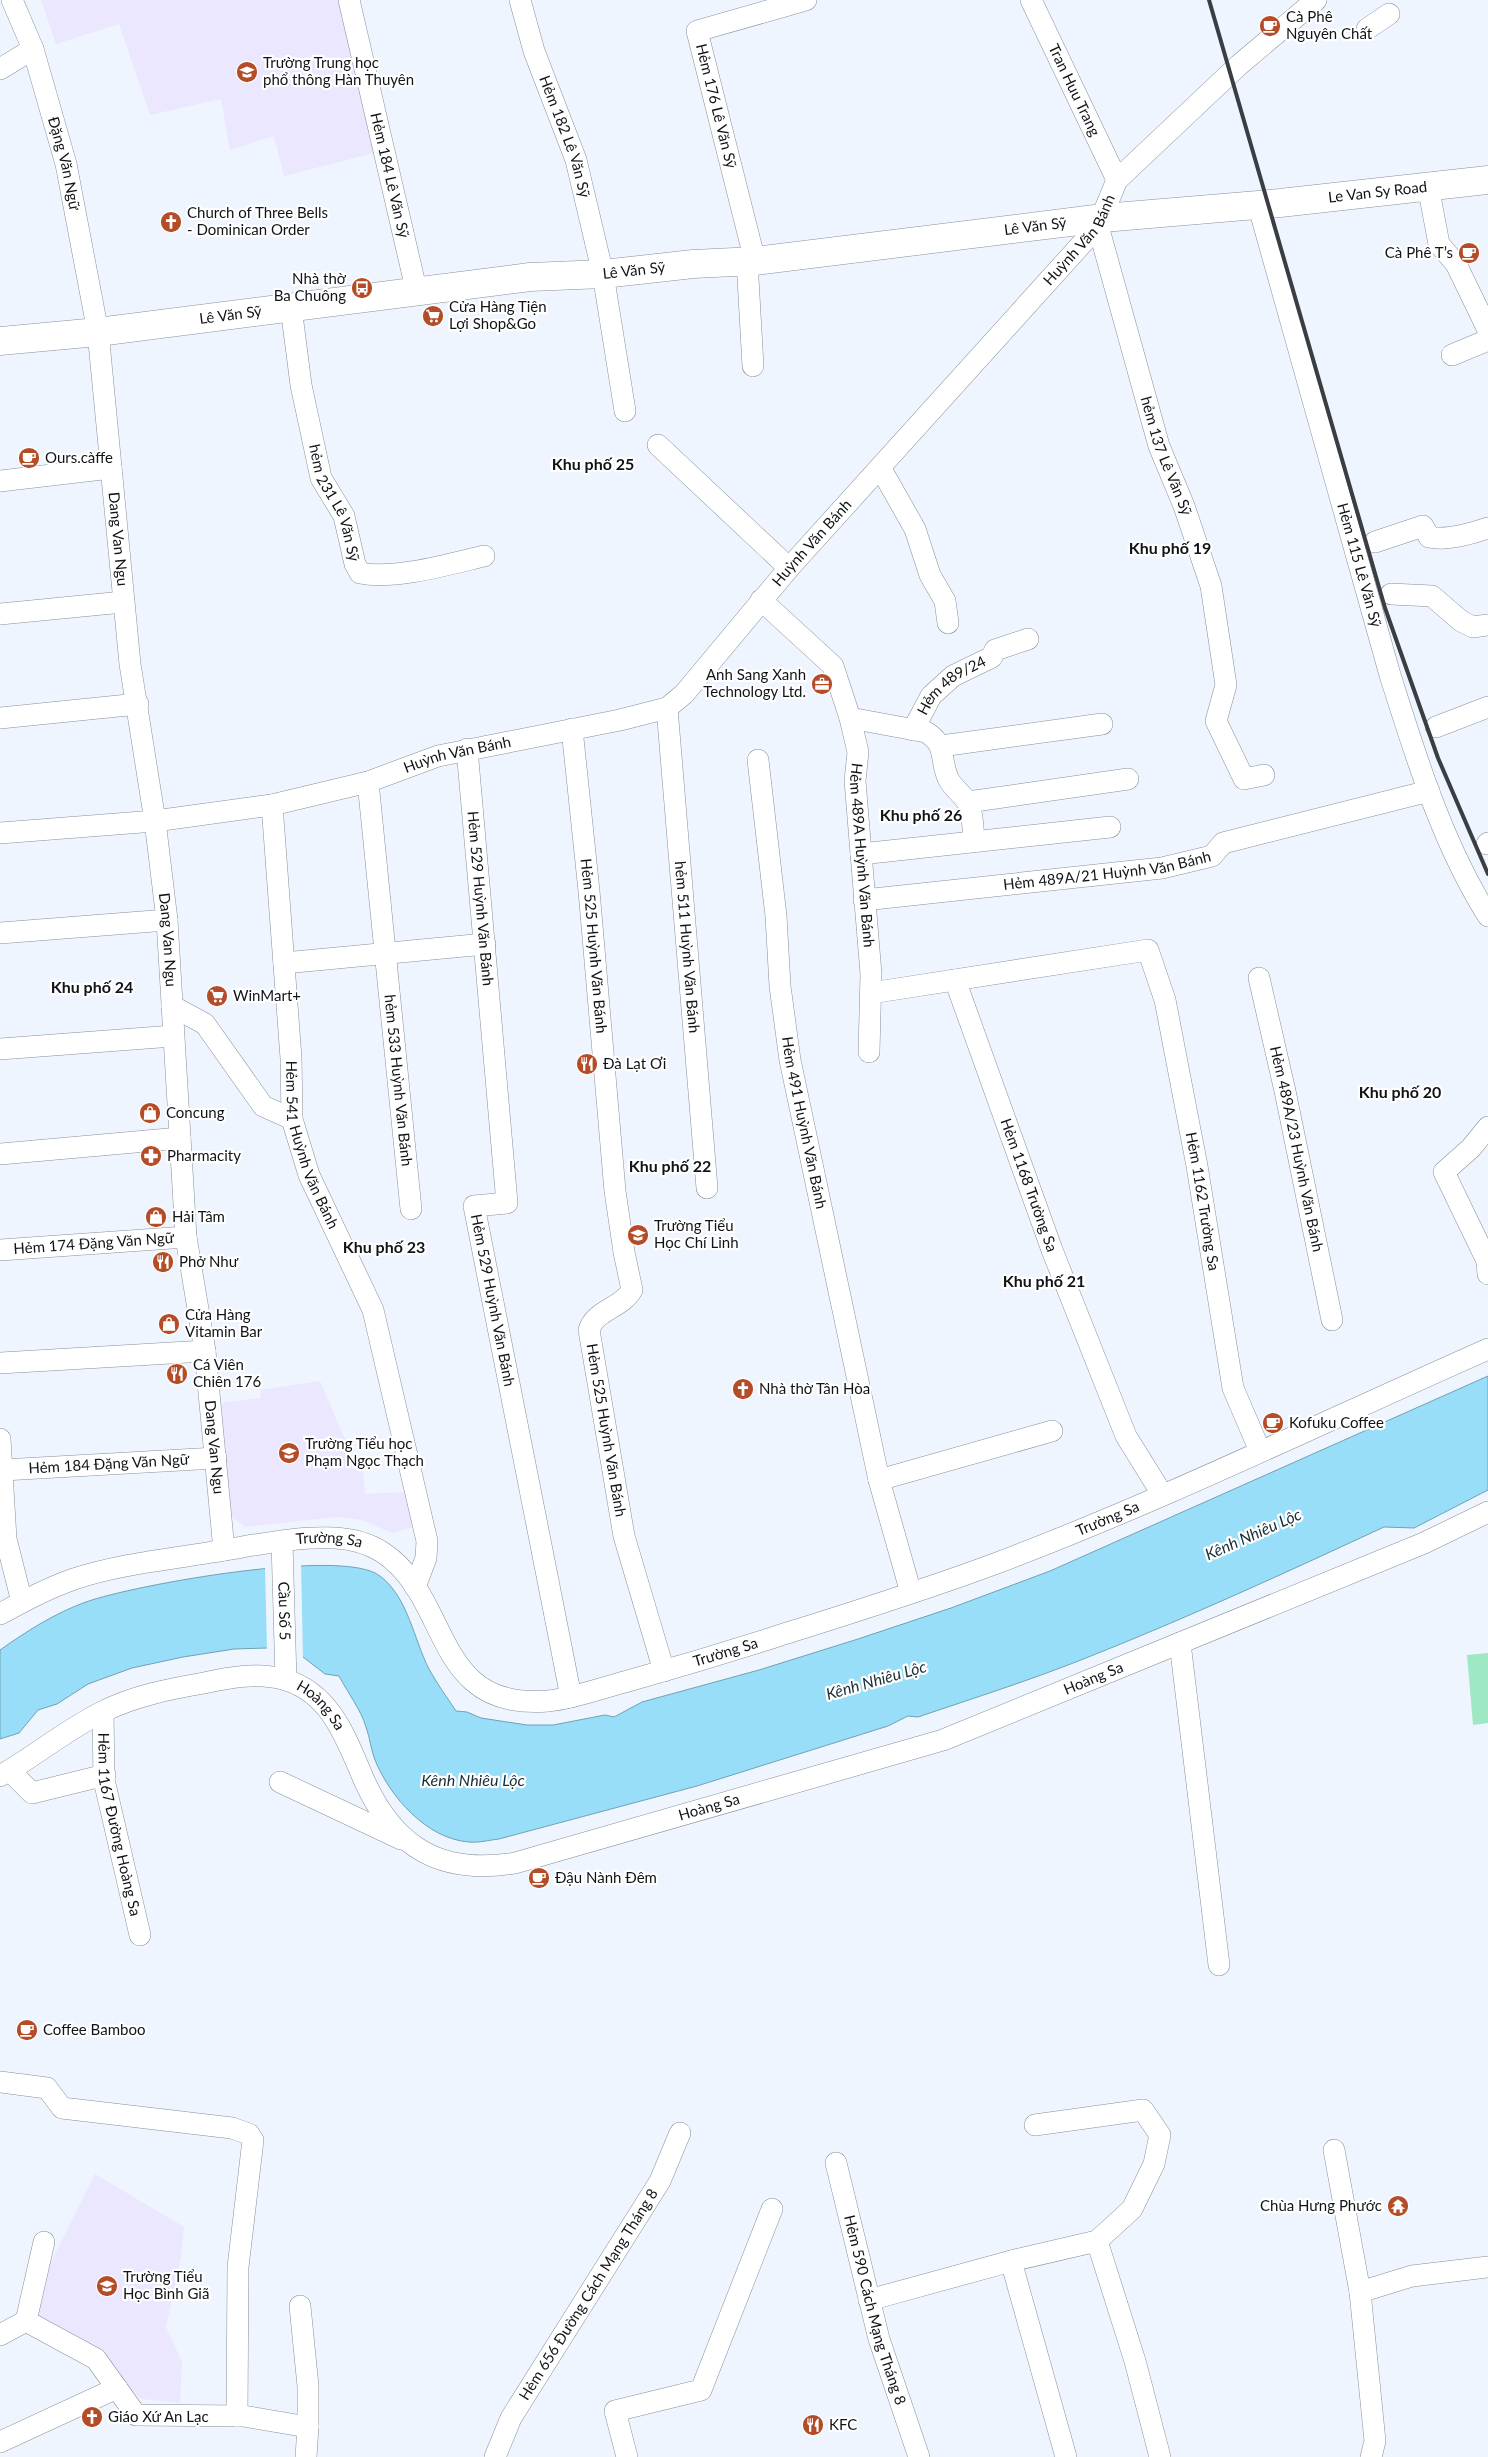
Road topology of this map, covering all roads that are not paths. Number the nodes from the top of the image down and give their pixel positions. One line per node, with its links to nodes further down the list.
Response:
1 (12, 0): 9 (street, Đặng Văn Ngữ)
2 (349, 0): 18 (street, Hẻm 184 Lê Văn Sỹ)
3 (520, 0): 17 (street, Hẻm 182 Lê Văn Sỹ)
4 (806, 0): 16 (street, Hẻm 176 Lê Văn Sỹ)
5 (1031, 0): 11 (street, Tran Huu Trang)
6 (1316, 0): 11 (street, Huỳnh Văn Bánh)
7 (1389, 14): 8 (street)
8 (1367, 29)
9 (33, 49): 10 (street); 21 (street, Đặng Văn Ngữ)
10 (0, 69)
11 (1117, 180): 15 (street, Huỳnh Văn Bánh)
12 (1488, 180): 13 (main road, Le Van Sy Road)
13 (1428, 186): 14 (main road, Le Van Sy Road); 20 (street)
14 (1258, 204): 15 (main road, Lê Văn Sỹ); 57 (street, Hẻm 115 Lê Văn Sỹ)
15 (1101, 222): 16 (main road, Lê Văn Sỹ); 29 (street, Huỳnh Văn Bánh); 54 (street, hẻm 137 Lê Văn Sỹ)
16 (751, 261): 17 (main road, Lê Văn Sỹ); 25 (street)
17 (603, 274): 18 (main road, Lê Văn Sỹ); 26 (street, Hẻm 182 Lê Văn Sỹ)
18 (417, 293): 19 (main road, Lê Văn Sỹ)
19 (291, 307): 21 (main road, Lê Văn Sỹ); 33 (street, hẻm 231 Lê Văn Sỹ)
20 (1488, 330)
21 (98, 332): 23 (main road, Lê Văn Sỹ); 28 (street, Dang Van Ngu)
22 (1488, 340): 24 (street)
23 (0, 341)
24 (1452, 355)
25 (753, 366)
26 (625, 411)
27 (658, 445): 34 (street)
28 (111, 468): 30 (street); 37 (street, Dang Van Ngu)
29 (881, 469): 34 (street, Huỳnh Văn Bánh); 39 (street)
30 (0, 481)
31 (1488, 528): 32 (street)
32 (1375, 542)
33 (484, 556)
34 (789, 568): 36 (street, Huỳnh Văn Bánh)
35 (1391, 594): 40 (street)
36 (761, 600): 44 (street, Huỳnh Văn Bánh); 46 (street, Hẻm 489A Huỳnh Văn Bánh)
37 (123, 602): 38 (street); 42 (street, Dang Van Ngu)
38 (0, 614)
39 (948, 623)
40 (1488, 625)
41 (1028, 639): 50 (street, Hẻm 489/24)
42 (138, 704): 45 (street); 60 (street, Dang Van Ngu)
43 (1488, 707): 48 (street)
44 (667, 708): 49 (street, Huỳnh Văn Bánh); 83 (street, hẻm 511 Huỳnh Văn Bánh)
45 (0, 718)
46 (850, 718): 50 (street); 64 (street, Hẻm 489A Huỳnh Văn Bánh)
47 (1102, 724): 51 (street)
48 (1436, 727)
49 (572, 729): 52 (street, Huỳnh Văn Bánh); 107 (street, Hẻm 525 Huỳnh Văn Bánh)
50 (913, 730): 51 (street)
51 (941, 746): 58 (street)
52 (467, 749): 56 (street, Huỳnh Văn Bánh); 69 (street, Hẻm 529 Huỳnh Văn Bánh)
53 (758, 760): 97 (street, Hẻm 491 Huỳnh Văn Bánh)
54 (1264, 775)
55 (1128, 779): 58 (street)
56 (368, 782): 59 (street, Huỳnh Văn Bánh); 70 (street, hẻm 533 Huỳnh Văn Bánh)
57 (1429, 791): 65 (street, Hẻm 489A/21 Huỳnh Văn Bánh); 66 (street, Hẻm 115 Lê Văn Sỹ)
58 (968, 802): 63 (street)
59 (272, 805): 60 (street, Huỳnh Văn Bánh); 71 (street, Hẻm 541 Huỳnh Văn Bánh)
60 (155, 821): 62 (street, Huỳnh Văn Bánh); 67 (street, Dang Van Ngu)
61 (1110, 827): 63 (street)
62 (0, 833)
63 (974, 840): 64 (street)
64 (861, 854): 65 (street, Hẻm 489A Huỳnh Văn Bánh)
65 (864, 900): 74 (street, Hẻm 489A Huỳnh Văn Bánh)
66 (1488, 916)
67 (167, 920): 68 (street); 75 (street, Dang Van Ngu)
68 (0, 933)
69 (485, 944): 70 (street, Hẻm 529 Huỳnh Văn Bánh); 109 (street, Hẻm 529 Huỳnh Văn Bánh)
70 (385, 952): 71 (street); 84 (street, hẻm 533 Huỳnh Văn Bánh)
71 (284, 963): 79 (street, Hẻm 541 Huỳnh Văn Bánh)
72 (1259, 978): 88 (street, Hẻm 489A/23 Huỳnh Văn Bánh)
73 (955, 980): 74 (street); 94 (street, Hẻm 1162 Trường Sa); 98 (street, Hẻm 1168 Trường Sa)
74 (871, 993): 78 (street, Hẻm 489A Huỳnh Văn Bánh)
75 (172, 1006): 76 (street, Dang Van Ngu); 79 (street)
76 (173, 1036): 77 (street); 81 (street, Dang Van Ngu)
77 (0, 1049)
78 (869, 1052)
79 (292, 1120): 102 (street, Hẻm 541 Huỳnh Văn Bánh)
80 (1488, 1127): 87 (street)
81 (180, 1138): 82 (street); 85 (street, Dang Van Ngu)
82 (0, 1154)
83 (707, 1188)
84 (411, 1209)
85 (186, 1237): 86 (street, Hẻm 174 Đặng Văn Ngữ); 90 (street, Dang Van Ngu)
86 (0, 1250)
87 (1488, 1274)
88 (1332, 1320)
89 (1488, 1348): 94 (street, Trường Sa)
90 (205, 1351): 91 (street); 95 (street, Dang Van Ngu)
91 (0, 1363)
92 (1052, 1431): 97 (street)
93 (0, 1439): 96 (street)
94 (1260, 1450): 98 (street, Trường Sa)
95 (216, 1458): 96 (street, Hẻm 184 Đặng Văn Ngữ); 101 (street, Dang Van Ngu)
96 (3, 1470): 104 (street)
97 (879, 1480): 103 (street, Hẻm 491 Huỳnh Văn Bánh)
98 (1162, 1494): 103 (street, Trường Sa)
99 (1488, 1512): 106 (street, Hoàng Sa)
100 (282, 1542): 101 (street, Trường Sa); 102 (street, Trường Sa); 108 (street, Cầu Số 5)
101 (224, 1550): 104 (street, Trường Sa)
102 (415, 1587): 109 (street, Trường Sa)
103 (912, 1593): 107 (street, Trường Sa)
104 (22, 1602): 105 (street, Trường Sa)
105 (0, 1614)
106 (1180, 1643): 114 (street, Hoàng Sa); 116 (street)
107 (664, 1671): 109 (street, Trường Sa)
108 (286, 1680): 110 (street, Hoàng Sa); 114 (street, Hoàng Sa)
109 (571, 1697)
110 (103, 1712): 111 (street, Hoàng Sa); 112 (street, Hẻm 1167 Đường Hoàng Sa)
111 (5, 1774): 112 (street)
112 (105, 1775): 115 (street, Hẻm 1167 Đường Hoàng Sa)
113 (280, 1782): 114 (street)
114 (410, 1844)
115 (140, 1936)
116 (1219, 1965)
117 (0, 2082): 132 (street)
118 (1036, 2126): 123 (street)
119 (680, 2133): 136 (street, Hẻm 656 Đường Cách Mạng Tháng 8)
120 (1334, 2150): 127 (street)
121 (836, 2163): 128 (street, Hẻm 590 Cách Mạng Tháng 8)
122 (772, 2209): 137 (street)
123 (1097, 2241): 125 (street); 140 (street)
124 (44, 2242): 130 (street)
125 (1011, 2261): 128 (street); 139 (street)
126 (1488, 2267): 127 (street)
127 (1360, 2292): 141 (street)
128 (869, 2300): 138 (street, Hẻm 590 Cách Mạng Tháng 8)
129 (300, 2306): 133 (street)
130 (9, 2326): 131 (street)
131 (117, 2388): 132 (street); 134 (street)
132 (237, 2416): 133 (street)
133 (308, 2427): 135 (street)
134 (0, 2442)
135 (306, 2457)
136 (495, 2457)
137 (627, 2457)
138 (919, 2457)
139 (1066, 2457)
140 (1160, 2457)
141 (1371, 2457)

